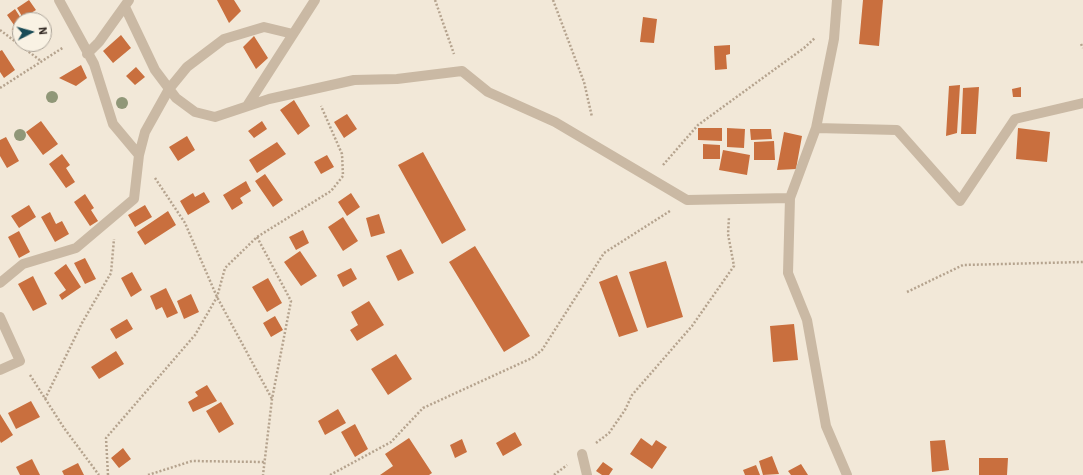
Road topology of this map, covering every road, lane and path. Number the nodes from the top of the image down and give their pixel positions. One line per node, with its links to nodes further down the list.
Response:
1 (60, 0): 10 (street)
2 (315, 0): 9 (street)
3 (435, 0): 15 (path)
4 (553, 0): 21 (path)
5 (837, 0): 7 (street)
6 (127, 4): 13 (street); 17 (street)
7 (836, 20): 22 (street); 24 (path)
8 (0, 30): 14 (path)
9 (293, 34): 17 (street); 20 (street)
10 (79, 38): 13 (street); 14 (path)
11 (1080, 44): 12 (path)
12 (1083, 48)
13 (88, 54): 23 (street)
14 (41, 61): 16 (path)
15 (462, 71): 18 (street); 24 (street)
16 (0, 88)
17 (170, 89): 20 (street); 23 (street)
18 (314, 89): 20 (street); 29 (path)
19 (1083, 103): 22 (street)
20 (248, 106)
21 (592, 117)
22 (816, 128): 25 (street)
23 (139, 154): 28 (street); 33 (path)
24 (651, 178): 27 (street)
25 (790, 198): 26 (street); 48 (street)
26 (729, 199): 27 (street); 39 (path)
27 (687, 200): 45 (path)
28 (117, 213): 31 (street); 37 (path)
29 (257, 236): 33 (path); 38 (path)
30 (1083, 262): 32 (path)
31 (0, 283)
32 (907, 292)
33 (217, 297): 38 (path); 42 (path)
34 (0, 317): 35 (street)
35 (20, 361): 36 (street); 37 (path)
36 (0, 370)
37 (45, 399): 41 (path)
38 (272, 399): 40 (path)
39 (582, 454): 46 (path); 47 (street)
40 (264, 462): 43 (path); 44 (path)
41 (99, 475)
42 (108, 475)
43 (148, 475)
44 (262, 475)
45 (330, 475)
46 (554, 475)
47 (587, 475)
48 (847, 475)

